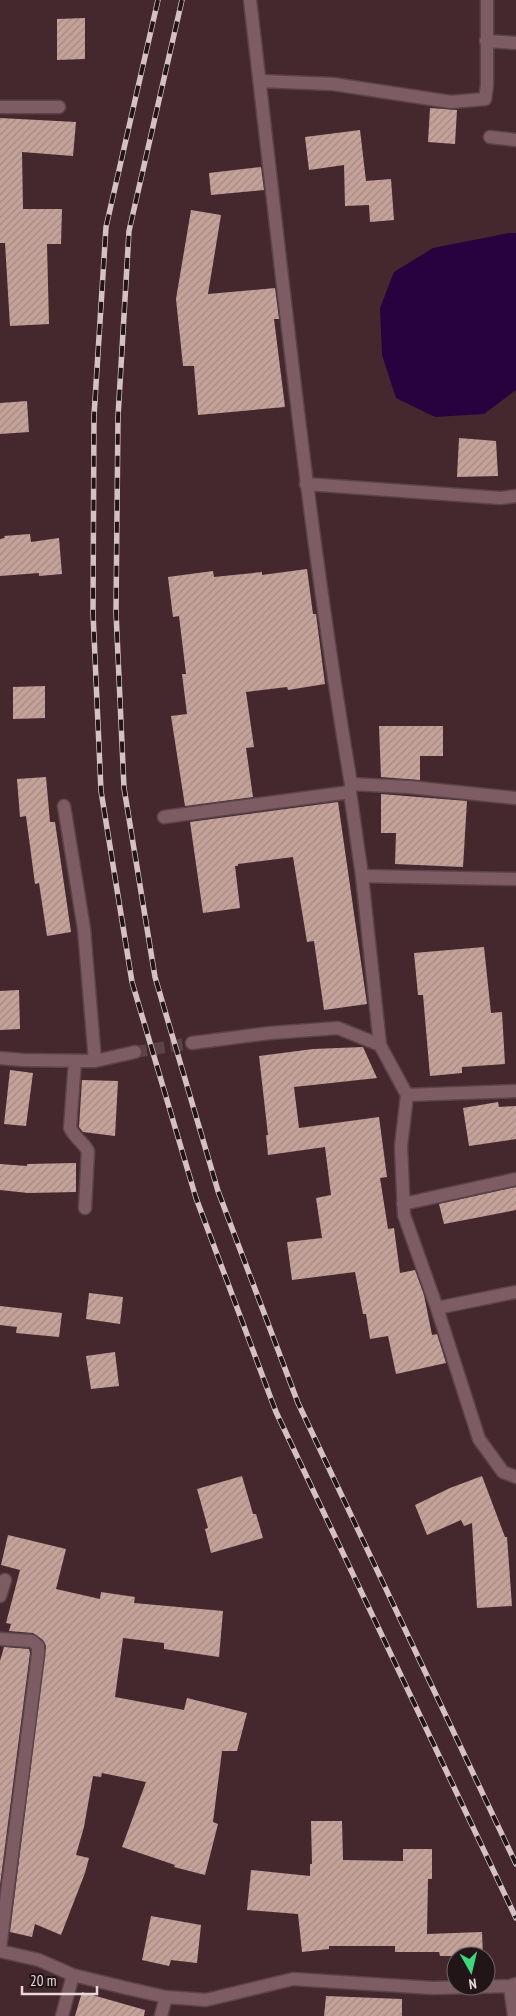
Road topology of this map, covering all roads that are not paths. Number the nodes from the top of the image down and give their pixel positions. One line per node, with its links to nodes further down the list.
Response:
1 (250, 0): 5 (street)
2 (487, 0): 3 (street)
3 (486, 41): 4 (street); 5 (street)
4 (516, 43)
5 (260, 81): 10 (street)
6 (0, 107): 7 (street)
7 (59, 107)
8 (490, 137): 9 (street)
9 (516, 140)
10 (306, 484): 11 (street); 12 (street)
11 (516, 496)
12 (350, 788): 13 (street); 15 (street); 16 (street)
13 (514, 798)
14 (64, 806): 23 (street)
15 (164, 817)
16 (362, 876): 17 (street); 19 (street)
17 (516, 879)
18 (192, 1043): 19 (street)
19 (380, 1045): 25 (street)
20 (135, 1052): 23 (street)
21 (0, 1058): 22 (street)
22 (75, 1061): 23 (street); 28 (street)
23 (95, 1062)
24 (516, 1091): 25 (street)
25 (407, 1095): 27 (street)
26 (516, 1179): 27 (street)
27 (403, 1204): 30 (street)
28 (85, 1208)
29 (516, 1292): 30 (street)
30 (437, 1308): 31 (street)
31 (516, 1477)
32 (4, 1580): 33 (street)
33 (0, 1596)
34 (0, 1640): 35 (street)
35 (0, 1950): 36 (street)
36 (73, 1974): 38 (street); 39 (street)
37 (513, 1985): 38 (street); 41 (street)
38 (166, 1997): 40 (street)
39 (62, 2016)
40 (161, 2016)
41 (514, 2016)

